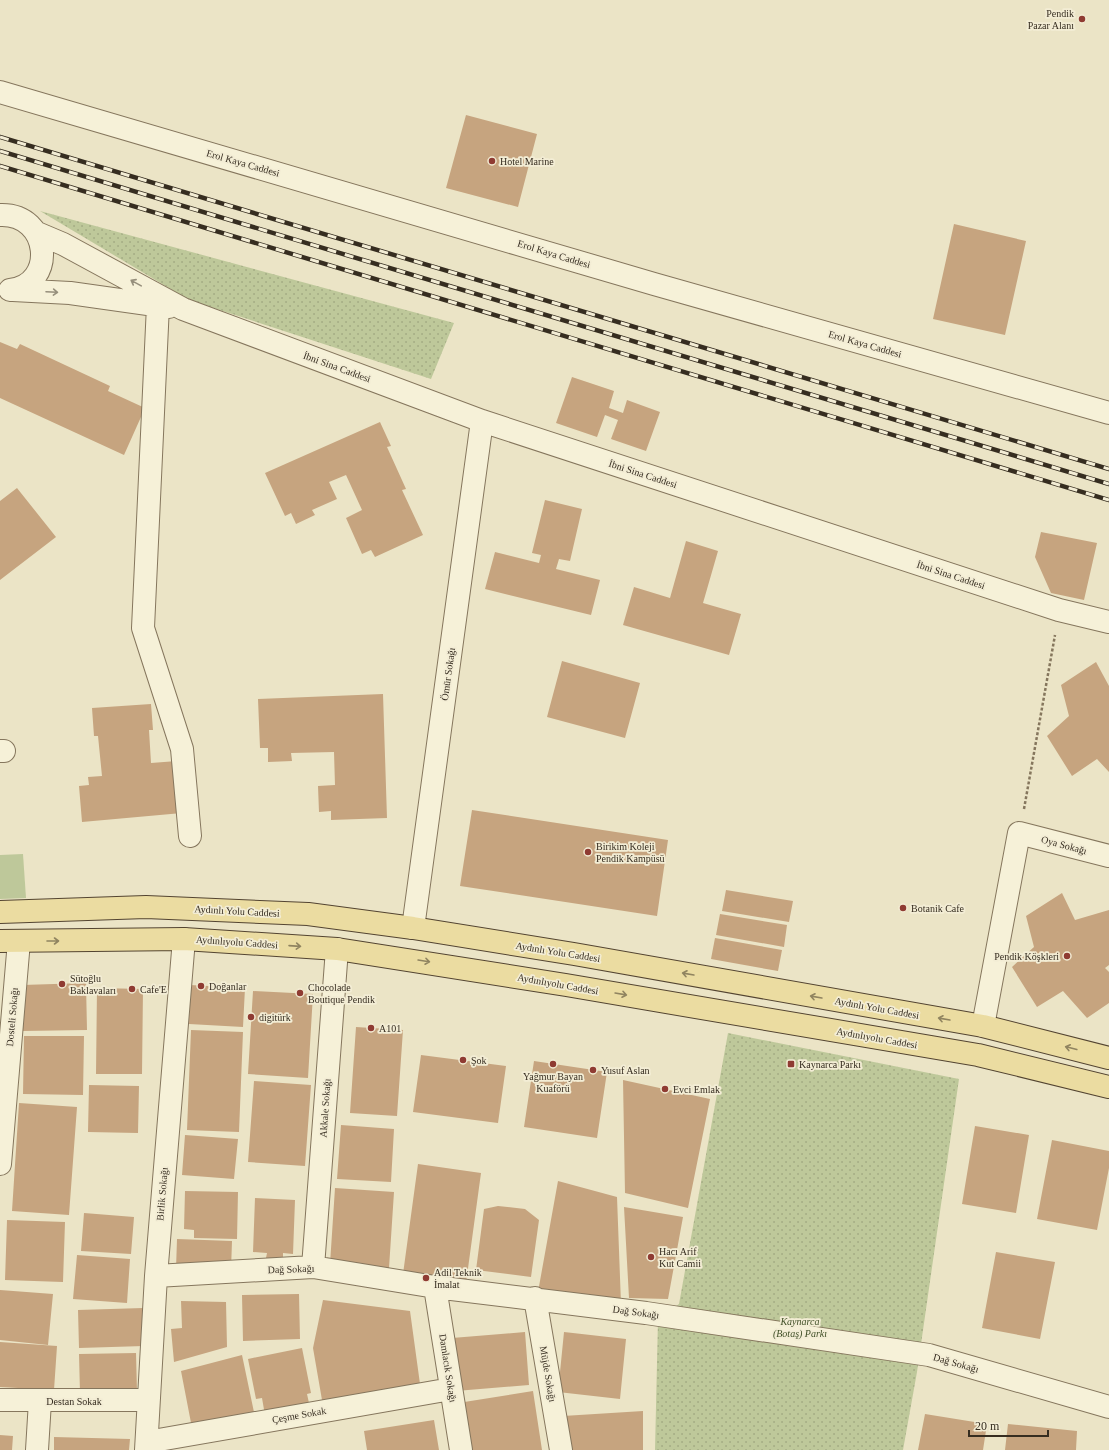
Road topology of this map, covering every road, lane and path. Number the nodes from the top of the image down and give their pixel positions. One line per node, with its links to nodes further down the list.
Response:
1 (3, 91): 7 (street, Erol Kaya Caddesi)
2 (0, 215): 3 (street)
3 (37, 233): 4 (street); 6 (street, one-way to 3)
4 (7, 290): 5 (street, one-way to 5)
5 (158, 305): 6 (street); 12 (street)
6 (182, 309): 8 (street, İbni Sina Caddesi)
7 (1109, 413)
8 (482, 421): 9 (street, İbni Sina Caddesi); 15 (street, Ömür Sokağı)
9 (1109, 622)
10 (1055, 638): 11 (path)
11 (1019, 833): 13 (street, Oya Sokağı); 19 (street)
12 (190, 836)
13 (1109, 856)
14 (0, 912): 15 (main road, Aydınlı Yolu Caddesi)
15 (413, 928): 19 (main road, Aydınlı Yolu Caddesi, one-way to 15)
16 (184, 939): 17 (main road, Aydınlıyolu Caddesi, one-way to 16); 18 (main road, Aydınlıyolu Caddesi, one-way to 18); 24 (street, Birlik Sokağı)
17 (9, 941): 22 (street, Dosteli Sokağı)
18 (337, 949): 21 (main road, Aydınlıyolu Caddesi, one-way to 21); 23 (street, Akkale Sokağı)
19 (983, 1026): 20 (main road, Aydınlı Yolu Caddesi, one-way to 19)
20 (1109, 1058)
21 (1109, 1087)
22 (0, 1164)
23 (313, 1267): 24 (street, Dağ Sokağı); 25 (street, Dağ Sokağı)
24 (156, 1276): 29 (street, Birlik Sokağı)
25 (435, 1287): 26 (street, Dağ Sokağı); 27 (street, Damlacık Sokağı)
26 (535, 1298): 31 (street, Dağ Sokağı); 35 (street, Müjde Sokağı)
27 (451, 1389): 32 (street, Çeşme Sokak); 34 (street, Damlacık Sokağı)
28 (0, 1400): 30 (street, Destan Sokak)
29 (148, 1400): 30 (street, Destan Sokak); 32 (street, Birlik Sokağı)
30 (40, 1401): 33 (street)
31 (1109, 1408)
32 (146, 1446)
33 (37, 1450)
34 (461, 1450)
35 (561, 1450)

